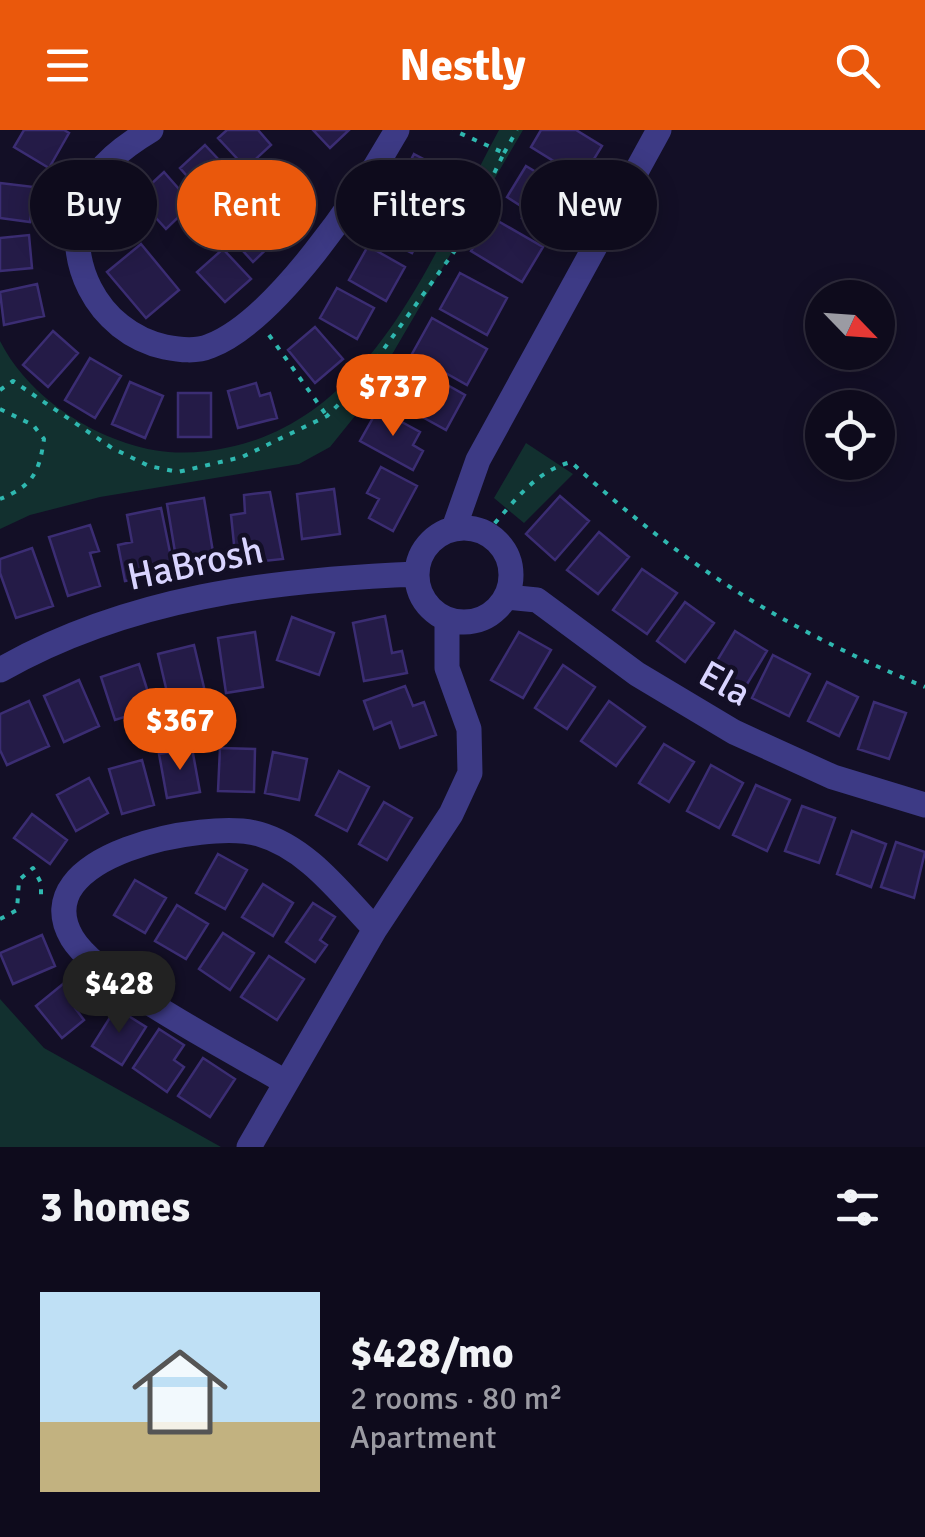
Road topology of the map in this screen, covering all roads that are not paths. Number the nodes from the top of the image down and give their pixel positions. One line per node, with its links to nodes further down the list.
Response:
1 (151, 130): 2 (street)
2 (397, 130)
3 (659, 130): 4 (street)
4 (454, 528): 5 (street); 6 (street)
5 (417, 574): 7 (street); 8 (street, HaBrosh)
6 (507, 596): 7 (street); 9 (street, Ela)
7 (447, 620): 10 (street)
8 (0, 670)
9 (925, 805)
10 (374, 930): 11 (street); 11 (street)
11 (285, 1082): 12 (street)
12 (249, 1147)

